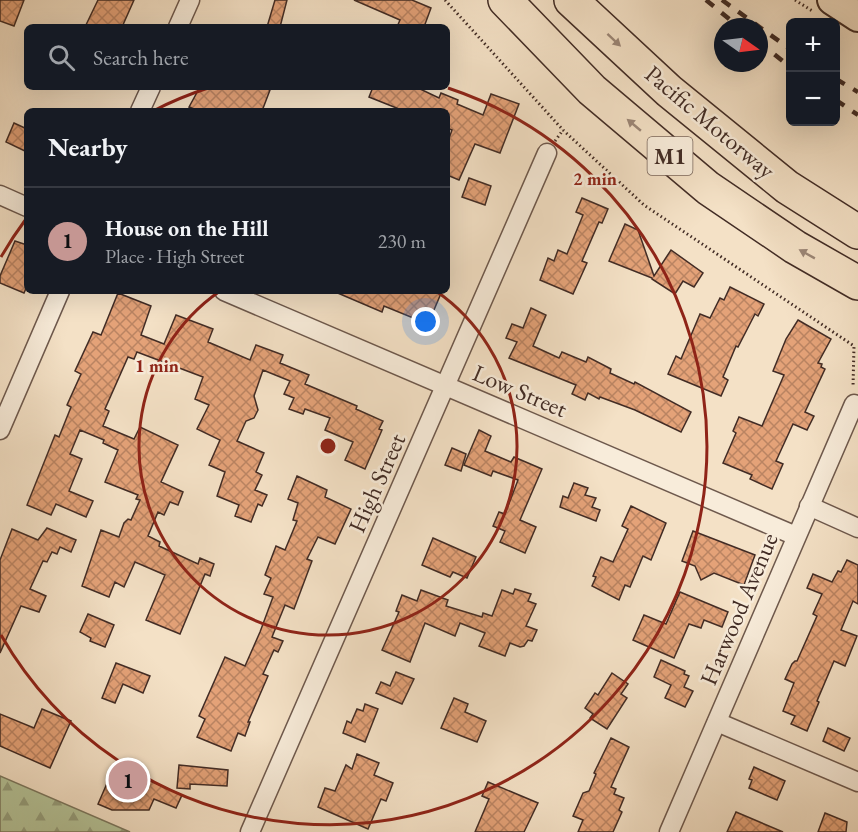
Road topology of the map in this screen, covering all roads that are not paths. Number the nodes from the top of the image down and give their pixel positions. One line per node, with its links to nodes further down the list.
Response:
1 (190, 0): 6 (street)
2 (505, 0): 13 (highway, Pacific Motorway / M1, one-way to 2)
3 (571, 0): 12 (highway, Pacific Motorway / M1, one-way to 12)
4 (832, 0): 5 (main road)
5 (858, 17)
6 (179, 24)
7 (150, 90): 8 (street)
8 (141, 108)
9 (546, 153): 16 (street, High Street)
10 (0, 195): 11 (street)
11 (24, 206)
12 (858, 232)
13 (858, 282)
14 (59, 294): 18 (street)
15 (231, 294): 16 (street, Low Street)
16 (446, 385): 21 (street, Low Street); 24 (street, High Street)
17 (854, 404): 19 (street, Harwood Avenue)
18 (0, 430)
19 (809, 506): 20 (street); 21 (street, Harwood Avenue)
20 (858, 528)
21 (796, 536): 22 (street, Harwood Avenue)
22 (717, 722): 23 (street); 25 (street, Harwood Avenue)
23 (858, 782)
24 (250, 832)
25 (669, 832)

